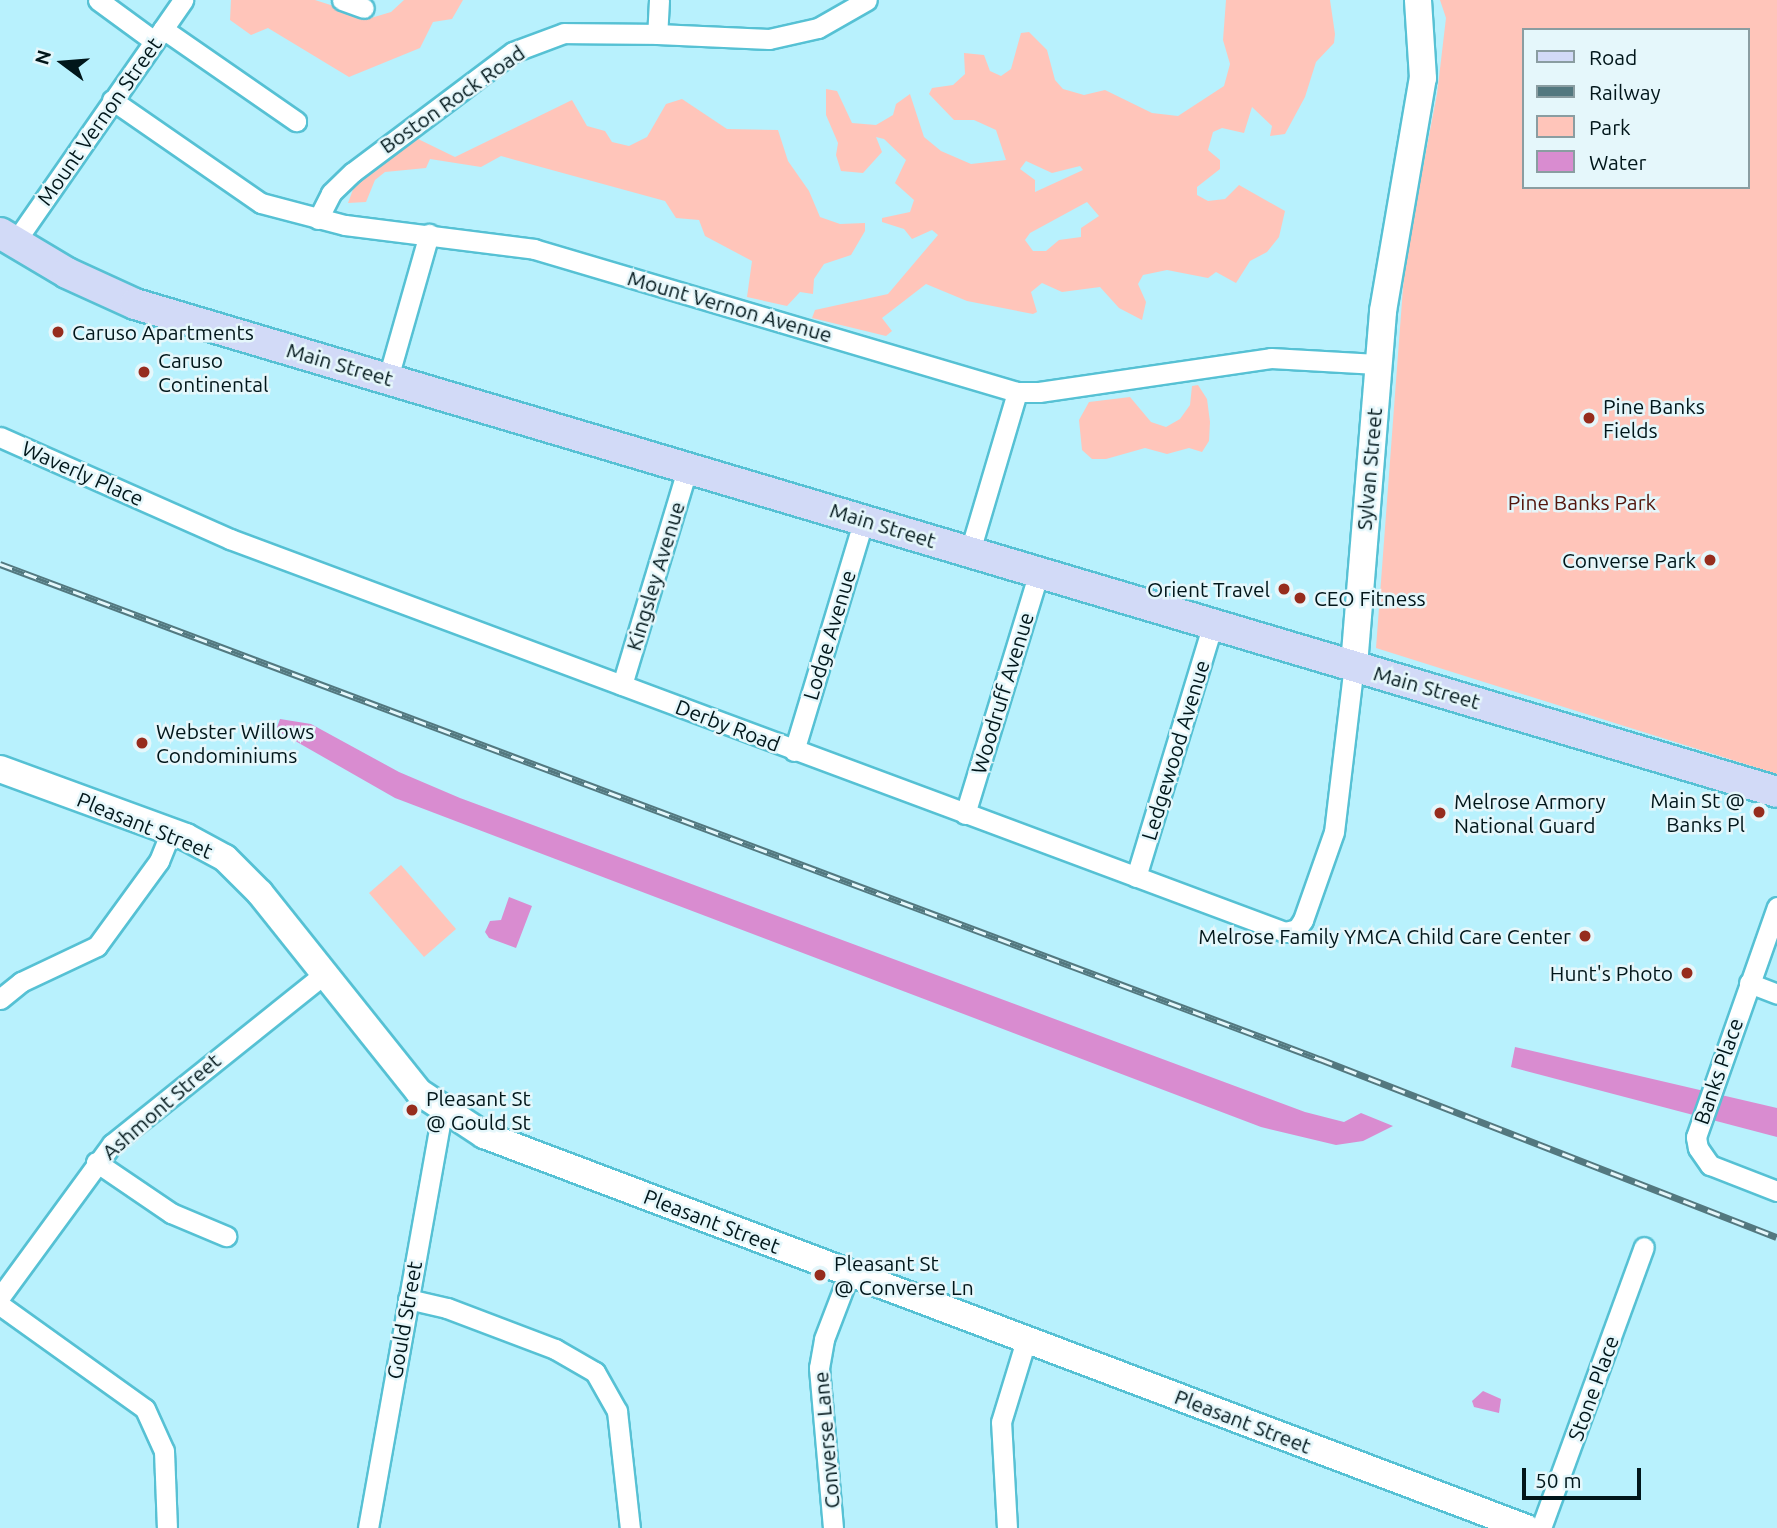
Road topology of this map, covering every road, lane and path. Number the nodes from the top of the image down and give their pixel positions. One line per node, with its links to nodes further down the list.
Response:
1 (98, 0): 9 (street)
2 (183, 0): 9 (street, Mount Vernon Street)
3 (342, 0): 7 (street)
4 (659, 0): 8 (street)
5 (867, 0): 8 (street, Boston Rock Road)
6 (1418, 0): 15 (main road, Sylvan Street)
7 (364, 8)
8 (657, 34): 12 (street, Boston Rock Road)
9 (159, 35): 10 (street, Mount Vernon Street); 11 (street)
10 (112, 100): 12 (street, Mount Vernon Avenue); 14 (street, Mount Vernon Street)
11 (296, 121)
12 (318, 219): 13 (street, Mount Vernon Avenue)
13 (429, 234): 16 (street); 17 (street, Mount Vernon Avenue)
14 (8, 238): 16 (main road, Main Street)
15 (1377, 364): 17 (street, Mount Vernon Avenue); 25 (main road, Sylvan Street)
16 (388, 378): 19 (main road, Main Street)
17 (1017, 392): 22 (street)
18 (0, 436): 20 (street, Waverly Place)
19 (688, 467): 21 (main road, Main Street); 26 (street, Kingsley Avenue)
20 (165, 510): 26 (street, Derby Road)
21 (864, 519): 22 (main road, Main Street); 27 (street, Lodge Avenue)
22 (970, 551): 23 (main road, Main Street)
23 (1039, 572): 24 (main road, Main Street); 30 (street, Woodruff Avenue)
24 (1213, 624): 25 (main road, Main Street); 32 (street, Ledgewood Avenue)
25 (1354, 665): 29 (main road, Main Street); 34 (street, Sylvan Street)
26 (622, 684): 27 (street, Derby Road)
27 (794, 751): 30 (street, Derby Road)
28 (0, 769): 31 (main road, Pleasant Street)
29 (1777, 792)
30 (965, 814): 32 (street, Derby Road)
31 (172, 832): 35 (main road, Pleasant Street); 38 (street)
32 (1136, 877): 34 (street, Derby Road)
33 (1777, 907): 36 (street, Banks Place)
34 (1294, 932)
35 (324, 974): 39 (main road, Pleasant Street); 40 (street, Ashmont Street)
36 (1749, 983): 37 (street); 41 (street, Banks Place)
37 (1777, 994)
38 (0, 999)
39 (442, 1111): 44 (main road, Pleasant Street); 46 (street, Gould Street)
40 (96, 1162): 42 (street); 45 (street, Ashmont Street)
41 (1777, 1191)
42 (226, 1236)
43 (1644, 1247): 55 (street, Stone Place)
44 (849, 1274): 48 (main road, Pleasant Street); 52 (street, Converse Lane)
45 (0, 1297)
46 (408, 1299): 50 (street, Gould Street); 51 (street)
47 (0, 1305): 49 (street)
48 (1026, 1340): 53 (street); 54 (main road, Pleasant Street)
49 (167, 1528)
50 (368, 1528)
51 (630, 1528)
52 (833, 1528)
53 (1007, 1528)
54 (1526, 1528)
55 (1541, 1528)

